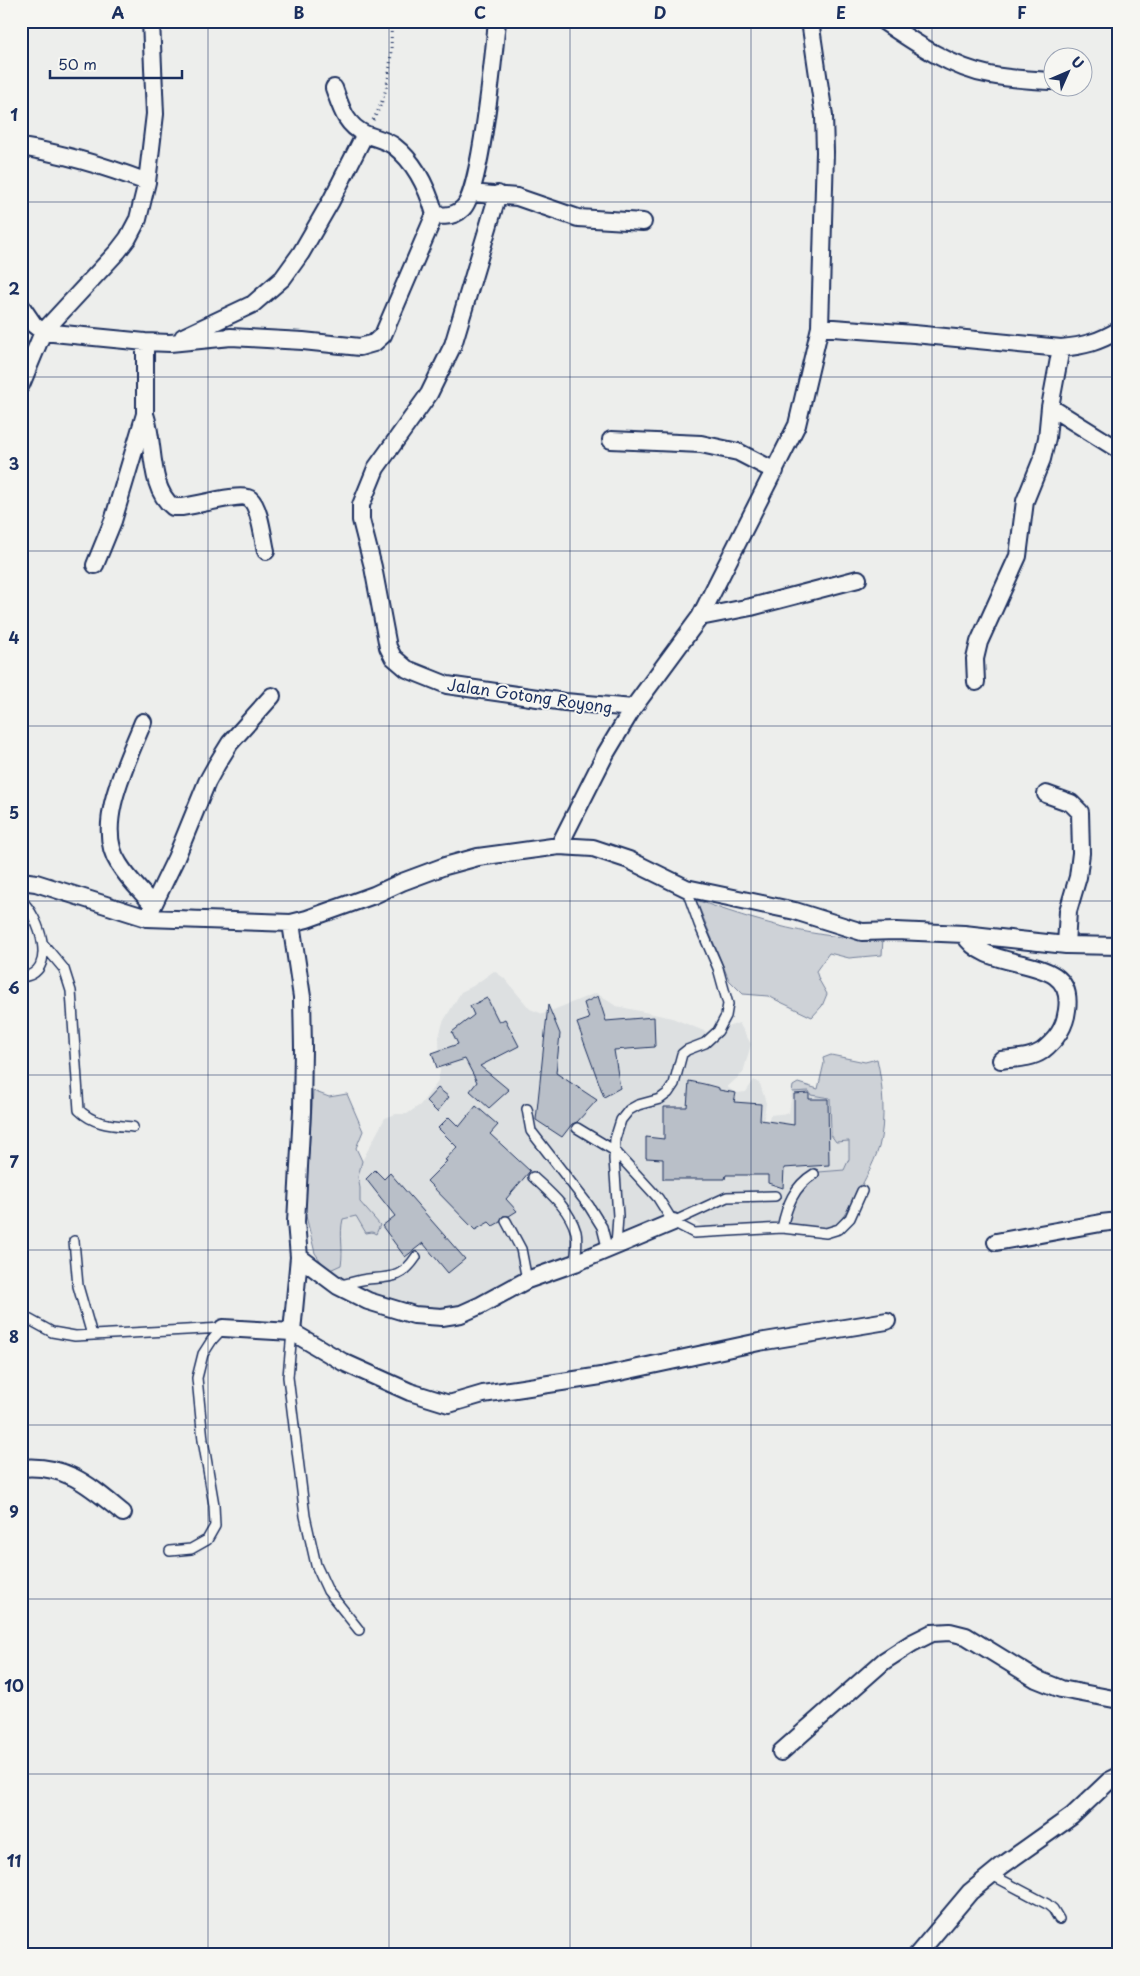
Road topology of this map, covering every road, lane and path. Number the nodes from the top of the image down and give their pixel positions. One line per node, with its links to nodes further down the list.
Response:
1 (151, 21): 10 (street)
2 (392, 21): 8 (path)
3 (497, 21): 11 (street)
4 (810, 21): 16 (street)
5 (883, 21): 6 (street)
6 (1042, 80)
7 (334, 88): 8 (street)
8 (364, 134): 13 (street); 20 (street)
9 (21, 147): 10 (street)
10 (147, 182): 18 (street)
11 (471, 193): 12 (street); 13 (street)
12 (498, 194): 14 (street); 34 (street, Jalan Gotong Royong)
13 (435, 214): 20 (street)
14 (643, 222)
15 (21, 306): 18 (street)
16 (820, 327): 21 (street); 27 (street)
17 (1119, 330): 21 (street)
18 (42, 332): 19 (street); 22 (street)
19 (146, 342): 20 (street); 24 (street)
20 (170, 343)
21 (1061, 348): 23 (street)
22 (21, 385)
23 (1050, 407): 26 (street); 32 (street)
24 (145, 414): 28 (street); 29 (street)
25 (611, 440): 27 (street)
26 (1119, 450)
27 (775, 471): 31 (street)
28 (266, 551)
29 (96, 565)
30 (858, 579): 31 (street)
31 (700, 617): 34 (street)
32 (976, 682)
33 (272, 696): 41 (street)
34 (633, 708): 37 (street)
35 (143, 722): 41 (street)
36 (1046, 794): 44 (street)
37 (559, 846): 39 (street); 42 (street)
38 (21, 881): 41 (street)
39 (686, 888): 43 (street); 52 (lane)
40 (21, 900): 45 (lane)
41 (150, 911): 42 (street)
42 (291, 923): 64 (street)
43 (964, 934): 44 (street); 48 (street)
44 (1066, 944): 46 (street)
45 (44, 945): 47 (lane); 50 (lane)
46 (1119, 946)
47 (21, 977)
48 (1001, 1060)
49 (526, 1109): 63 (lane)
50 (133, 1127)
51 (577, 1128): 52 (lane)
52 (615, 1151): 59 (lane); 63 (lane)
53 (814, 1174): 60 (lane)
54 (532, 1177): 66 (lane)
55 (862, 1191): 60 (lane)
56 (775, 1196): 59 (lane)
57 (506, 1221): 67 (lane)
58 (1119, 1221): 62 (street)
59 (673, 1222): 60 (lane); 63 (street)
60 (782, 1228)
61 (74, 1241): 73 (lane)
62 (996, 1242)
63 (611, 1248): 66 (street)
64 (299, 1257): 68 (street); 72 (street)
65 (416, 1257): 68 (lane)
66 (575, 1263): 67 (street)
67 (527, 1280): 68 (street)
68 (338, 1286)
69 (21, 1316): 73 (lane)
70 (887, 1321): 72 (street)
71 (223, 1328): 72 (street); 73 (lane); 76 (lane)
72 (292, 1332): 77 (lane)
73 (92, 1335)
74 (21, 1468): 75 (street)
75 (123, 1513)
76 (170, 1552)
77 (359, 1630)
78 (1119, 1700): 79 (street)
79 (780, 1752)
80 (1119, 1776): 81 (street)
81 (992, 1875): 82 (lane); 83 (street)
82 (1059, 1919)
83 (917, 1955)

